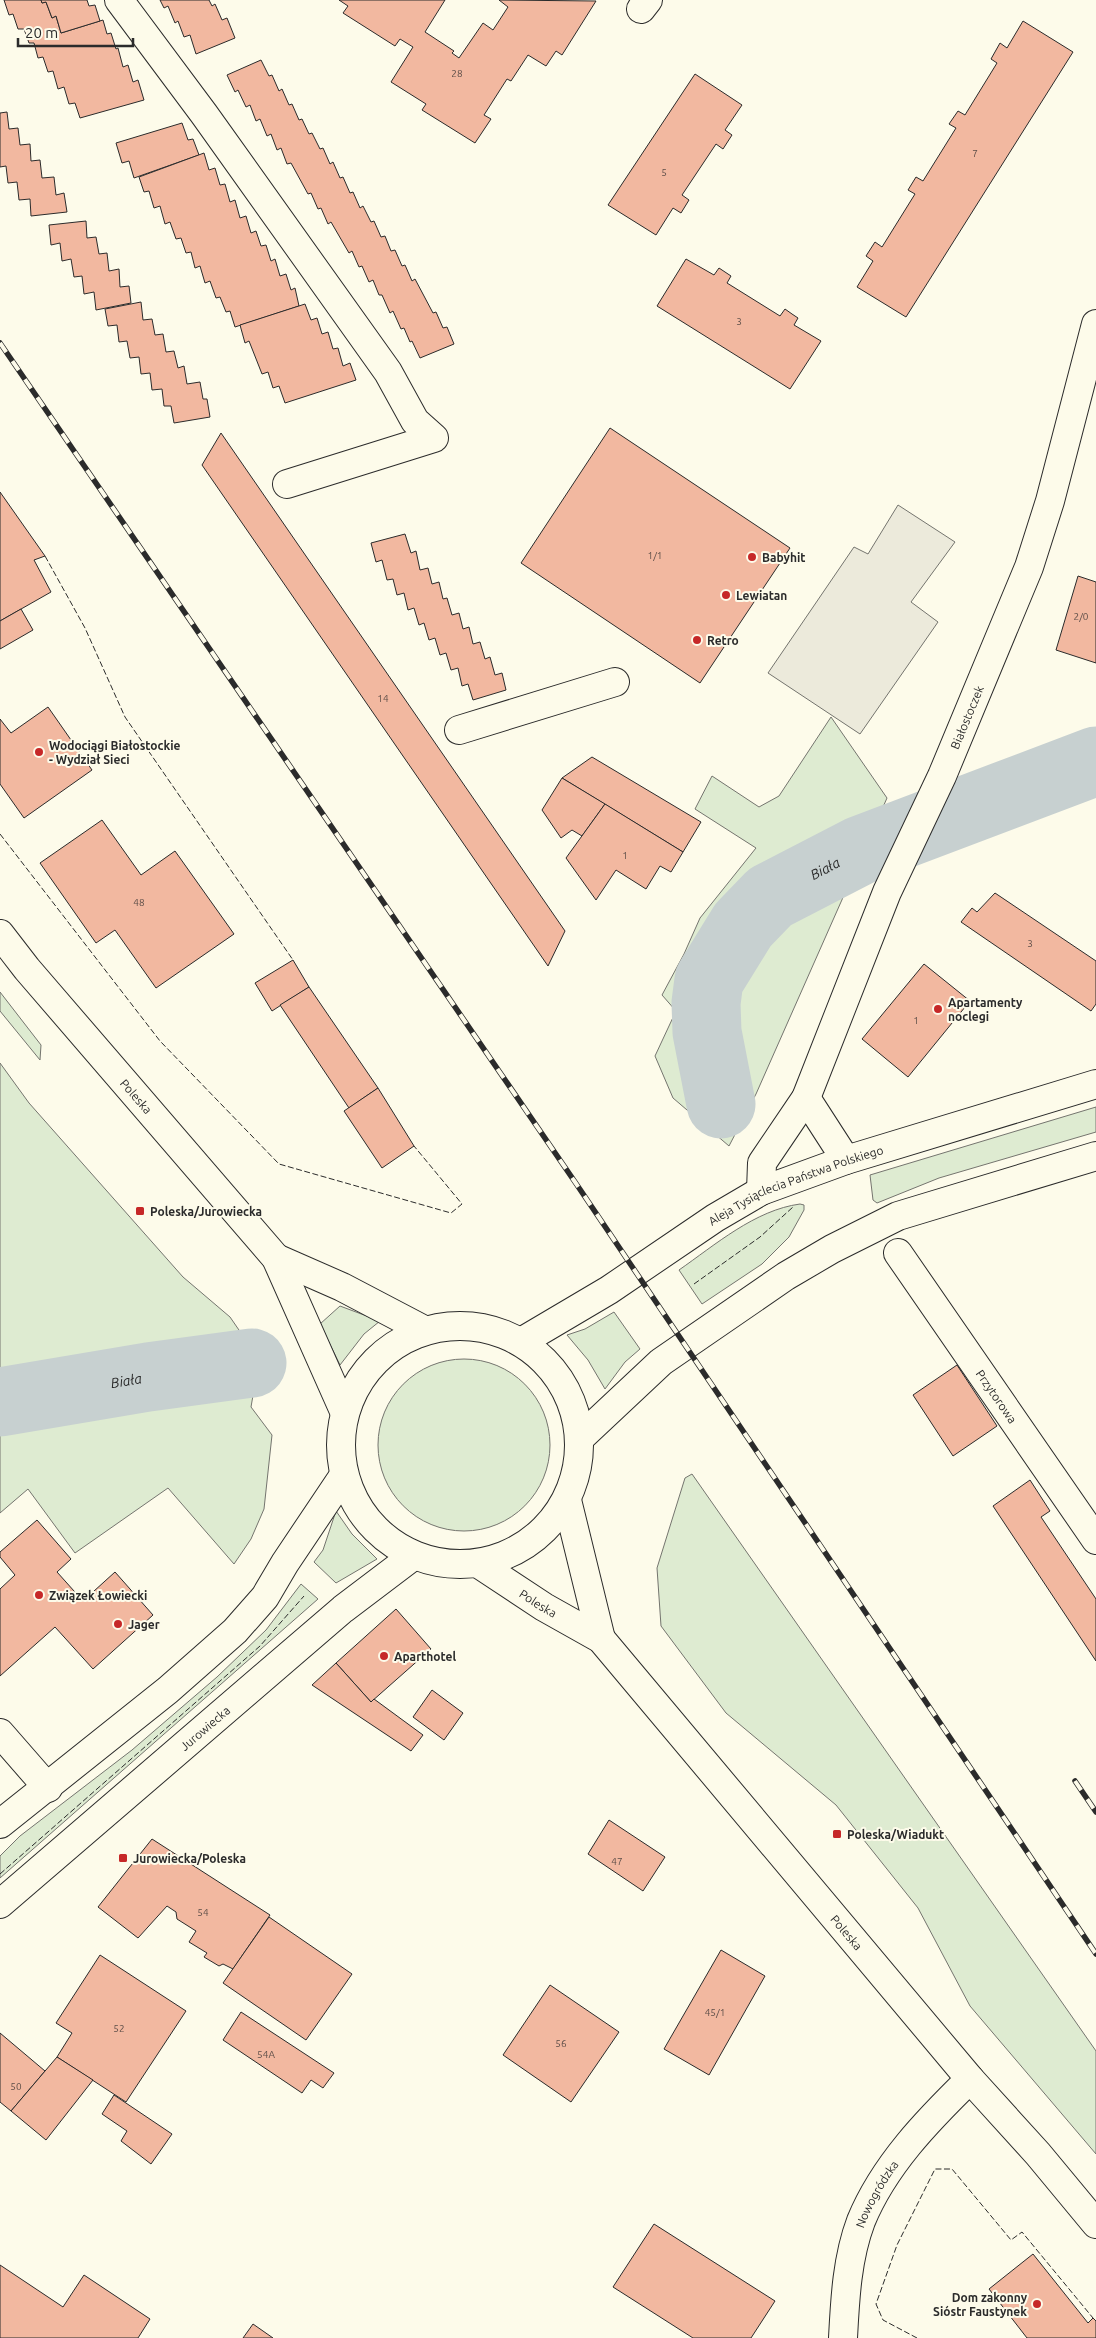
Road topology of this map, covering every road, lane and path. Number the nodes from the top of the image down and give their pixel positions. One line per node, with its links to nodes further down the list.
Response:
1 (119, 0): 3 (main road)
2 (1096, 324): 8 (main road, Białostoczek)
3 (287, 484)
4 (615, 682): 5 (main road)
5 (459, 730)
6 (0, 934): 13 (main road, Poleska)
7 (1096, 1084): 10 (main road, Aleja Tysiąclecia Państwa Polskiego)
8 (806, 1098): 10 (main road); 11 (main road, Białostoczek)
9 (1096, 1156): 17 (main road)
10 (846, 1160): 11 (main road, Aleja Tysiąclecia Państwa Polskiego)
11 (761, 1191): 15 (main road, Aleja Tysiąclecia Państwa Polskiego)
12 (898, 1253): 20 (main road, Przytorowa)
13 (276, 1258): 14 (main road, Poleska); 16 (main road, Poleska)
14 (424, 1330): 15 (main road); 16 (main road)
15 (521, 1342): 17 (main road)
16 (344, 1411): 18 (main road)
17 (580, 1438): 19 (main road)
18 (344, 1475): 21 (main road); 25 (main road)
19 (567, 1500): 22 (main road); 23 (main road, Poleska)
20 (1096, 1540)
21 (413, 1556): 22 (main road); 27 (main road, Jurowiecka)
22 (479, 1564): 23 (main road, Poleska)
23 (601, 1639): 28 (main road, Poleska)
24 (0, 1733): 25 (main road)
25 (48, 1788): 26 (main road)
26 (0, 1824)
27 (0, 1904)
28 (970, 2078): 29 (main road, Poleska); 30 (main road, Nowogródzka)
29 (1096, 2224)
30 (843, 2338)

